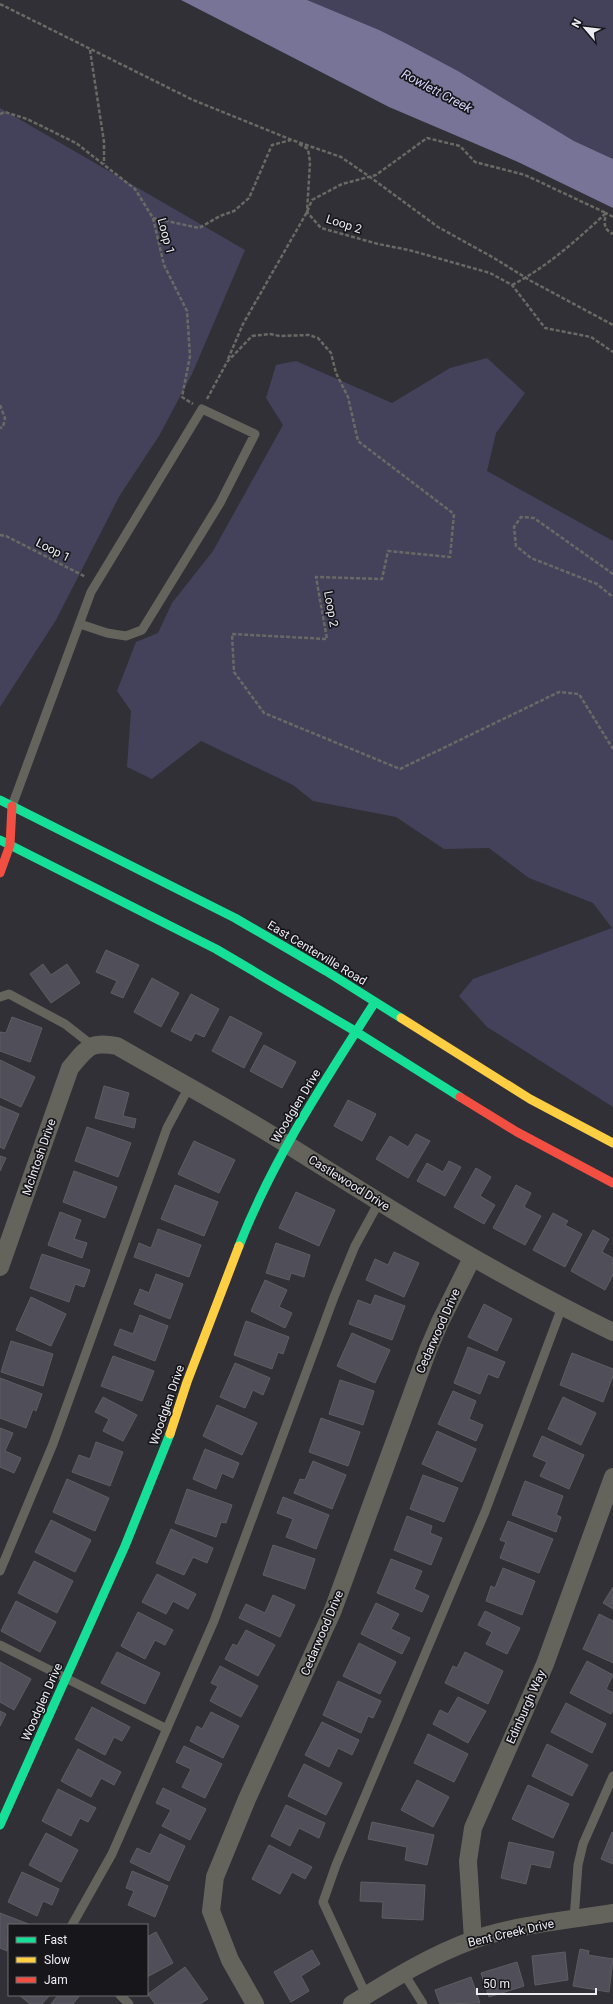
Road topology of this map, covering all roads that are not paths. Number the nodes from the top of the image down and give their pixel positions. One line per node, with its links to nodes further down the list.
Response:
1 (80, 624): 1 (lane); 3 (lane)
2 (0, 800): 3 (main road, East Centerville Road)
3 (12, 806): 4 (main road); 6 (main road); 9 (main road, East Centerville Road)
4 (0, 819)
5 (0, 840): 6 (main road)
6 (10, 845): 7 (main road); 10 (main road)
7 (0, 873)
8 (0, 997): 11 (lane)
9 (375, 1002): 10 (main road, Woodglen Drive); 13 (main road, East Centerville Road)
10 (355, 1031): 14 (main road, Woodglen Drive); 15 (main road)
11 (89, 1048): 12 (street, Castlewood Drive); 18 (street, McIntosh Drive)
12 (189, 1087): 14 (street, Castlewood Drive); 22 (lane)
13 (613, 1143)
14 (288, 1144): 16 (street, Castlewood Drive); 24 (main road, Woodglen Drive)
15 (613, 1183)
16 (379, 1202): 17 (street, Castlewood Drive); 25 (lane)
17 (472, 1258): 19 (street, Castlewood Drive); 36 (street, Cedarwood Drive)
18 (0, 1267)
19 (562, 1306): 20 (street, Castlewood Drive); 34 (lane)
20 (613, 1332)
21 (613, 1477): 31 (street, Edinburgh Way)
22 (0, 1571)
23 (0, 1645): 24 (lane)
24 (66, 1679): 25 (lane); 27 (main road, Woodglen Drive)
25 (167, 1729): 30 (lane)
26 (613, 1776): 29 (lane)
27 (0, 1826)
28 (613, 1913): 29 (street, Bent Creek Drive)
29 (574, 1919): 31 (street, Bent Creek Drive)
30 (73, 1924)
31 (473, 1940): 32 (street, Bent Creek Drive)
32 (403, 1972): 34 (street, Bent Creek Drive); 37 (lane)
33 (121, 1996): 35 (lane)
34 (359, 2000)
35 (129, 2004)
36 (255, 2004)
37 (423, 2004)

